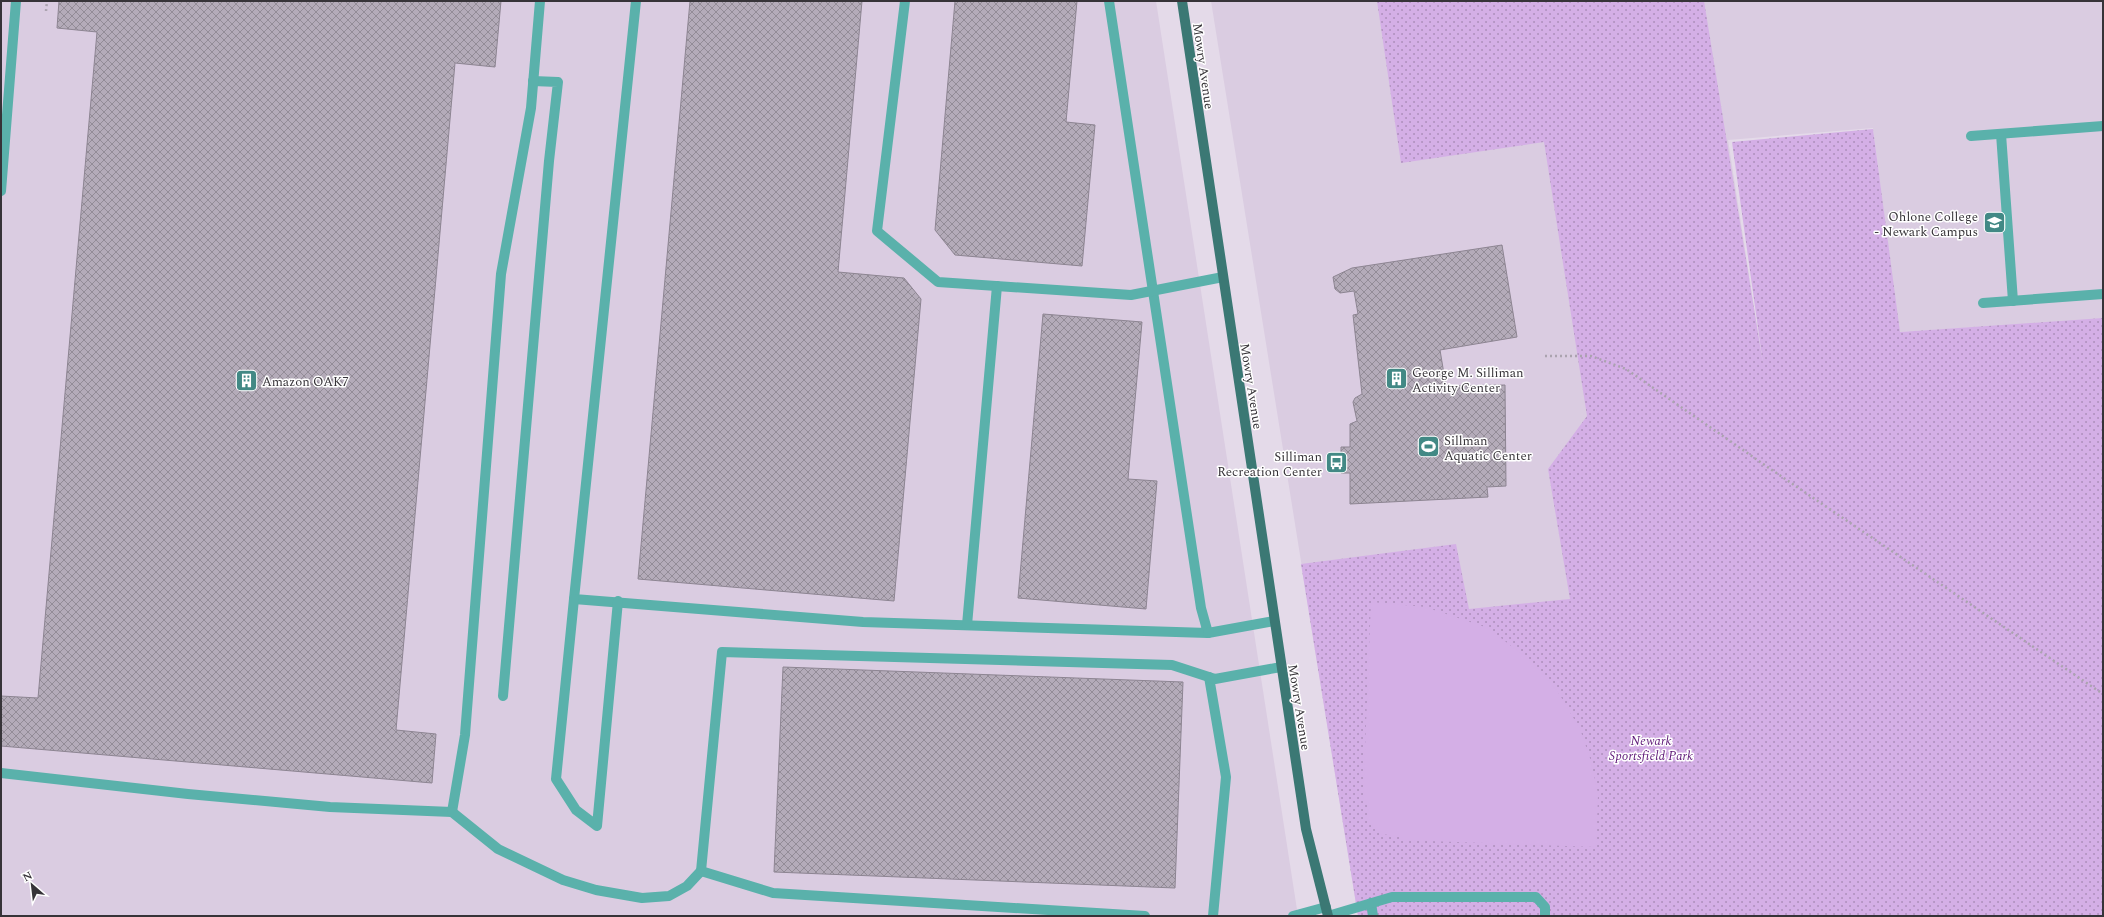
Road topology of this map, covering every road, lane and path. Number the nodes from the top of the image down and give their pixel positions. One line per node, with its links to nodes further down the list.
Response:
1 (16, 1): 13 (lane)
2 (47, 1): 8 (path)
3 (540, 1): 9 (lane)
4 (636, 1): 21 (lane)
5 (905, 1): 15 (lane)
6 (1109, 1): 16 (lane)
7 (1182, 1): 14 (main road, Mowry Avenue)
8 (46, 11)
9 (534, 81): 29 (lane); 31 (lane)
10 (2103, 126): 11 (lane)
11 (2001, 134): 12 (lane); 18 (lane)
12 (1971, 136)
13 (1, 191)
14 (1223, 277): 16 (lane); 23 (main road, Mowry Avenue)
15 (997, 286): 16 (lane); 24 (lane)
16 (1154, 291): 25 (lane)
17 (2103, 294): 18 (lane)
18 (2013, 301): 19 (lane)
19 (1983, 303)
20 (1545, 356): 28 (path)
21 (574, 599): 22 (lane); 22 (lane)
22 (618, 601): 24 (lane)
23 (1274, 621): 25 (lane); 26 (main road, Mowry Avenue)
24 (967, 625): 25 (lane)
25 (1208, 633)
26 (1281, 667): 27 (lane); 34 (main road, Mowry Avenue)
27 (1209, 677): 32 (lane); 36 (lane)
28 (2103, 694)
29 (503, 696)
30 (1, 773): 31 (lane)
31 (452, 812): 32 (lane)
32 (701, 871): 35 (lane)
33 (1371, 903): 34 (lane); 38 (lane); 39 (lane)
34 (1328, 913): 37 (lane)
35 (1145, 916)
36 (1213, 916)
37 (1294, 916)
38 (1373, 916)
39 (1545, 916)

